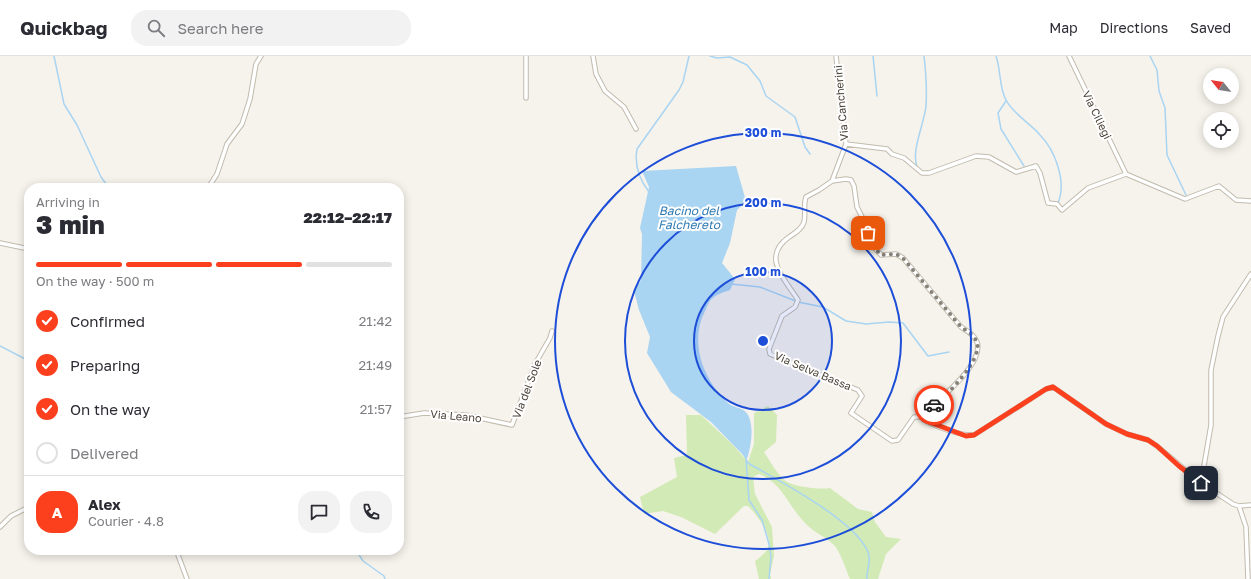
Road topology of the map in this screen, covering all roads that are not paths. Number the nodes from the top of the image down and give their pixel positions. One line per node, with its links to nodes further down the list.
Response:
1 (261, 56): 11 (street)
2 (526, 56): 6 (street)
3 (593, 56): 7 (street)
4 (836, 56): 8 (street, Via Cancherini)
5 (1069, 56): 9 (street, Via Ciliegi)
6 (526, 98)
7 (636, 129)
8 (846, 144): 9 (street); 10 (street, Via Cancherini)
9 (1126, 174): 12 (street)
10 (832, 181): 18 (street); 18 (street, Via Selva Bassa)
11 (212, 183)
12 (1251, 201)
13 (0, 243): 14 (street)
14 (24, 248)
15 (1251, 274): 20 (street)
16 (552, 331): 19 (street, Via del Sole)
17 (404, 416): 19 (street, Via Leano)
18 (921, 417): 20 (street)
19 (512, 425)
20 (1201, 483): 22 (street)
21 (1251, 505): 22 (street)
22 (1239, 506): 27 (street)
23 (24, 510): 24 (street)
24 (0, 527)
25 (178, 555): 26 (street)
26 (187, 579)
27 (1248, 579)

